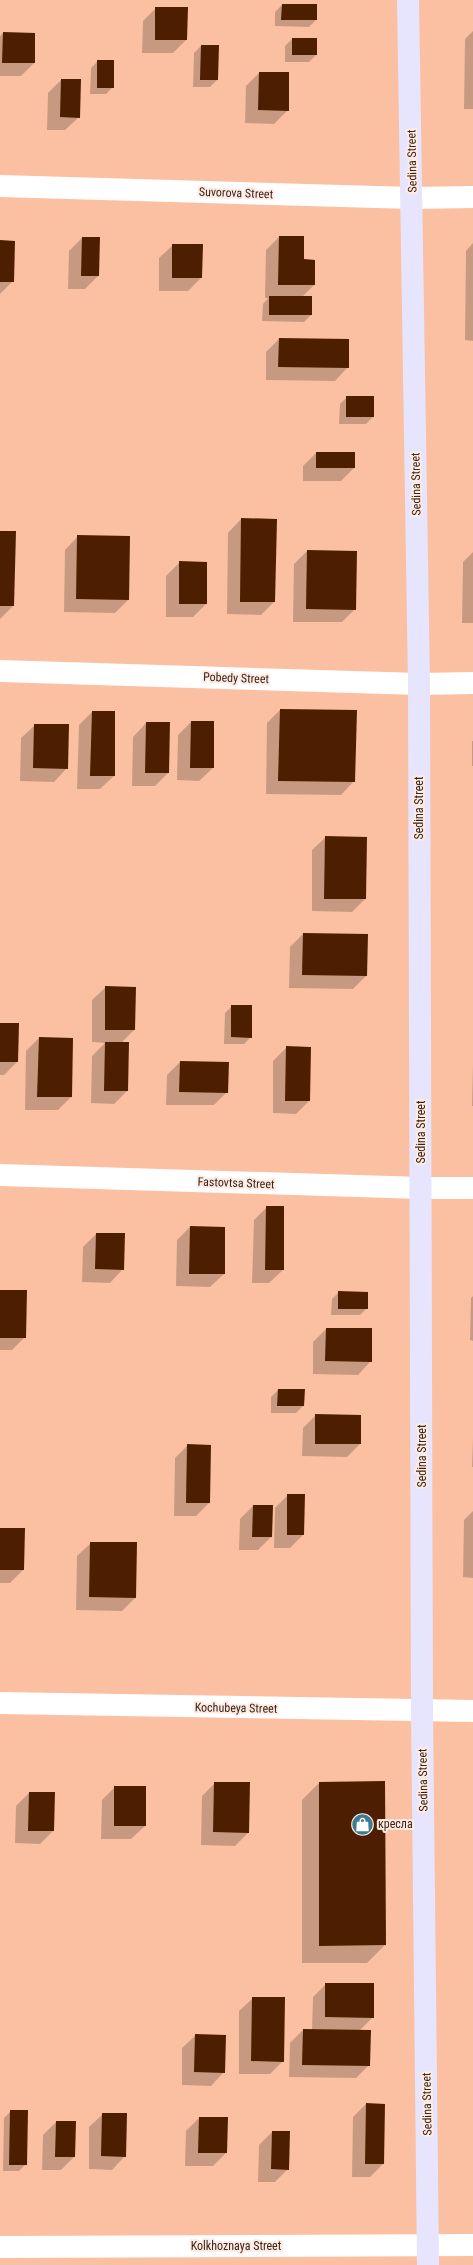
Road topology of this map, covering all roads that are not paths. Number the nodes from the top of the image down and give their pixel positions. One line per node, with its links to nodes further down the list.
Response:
1 (408, 0): 4 (main road, Sedina Street)
2 (0, 186): 4 (street, Suvorova Street)
3 (473, 197): 4 (street, Suvorova Street)
4 (412, 198): 7 (main road, Sedina Street)
5 (0, 671): 7 (street, Pobedy Street)
6 (473, 683): 7 (street, Pobedy Street)
7 (419, 684): 9 (main road, Sedina Street)
8 (0, 1175): 9 (street, Fastovtsa Street)
9 (421, 1188): 10 (street, Fastovtsa Street); 13 (main road, Sedina Street)
10 (473, 1188)
11 (0, 1703): 13 (street, Kochubeya Street)
12 (473, 1711): 13 (street, Kochubeya Street)
13 (422, 1712): 16 (main road, Sedina Street)
14 (473, 2245): 16 (street, Kolkhoznaya Street)
15 (0, 2247): 16 (street, Kolkhoznaya Street)
16 (428, 2255)

